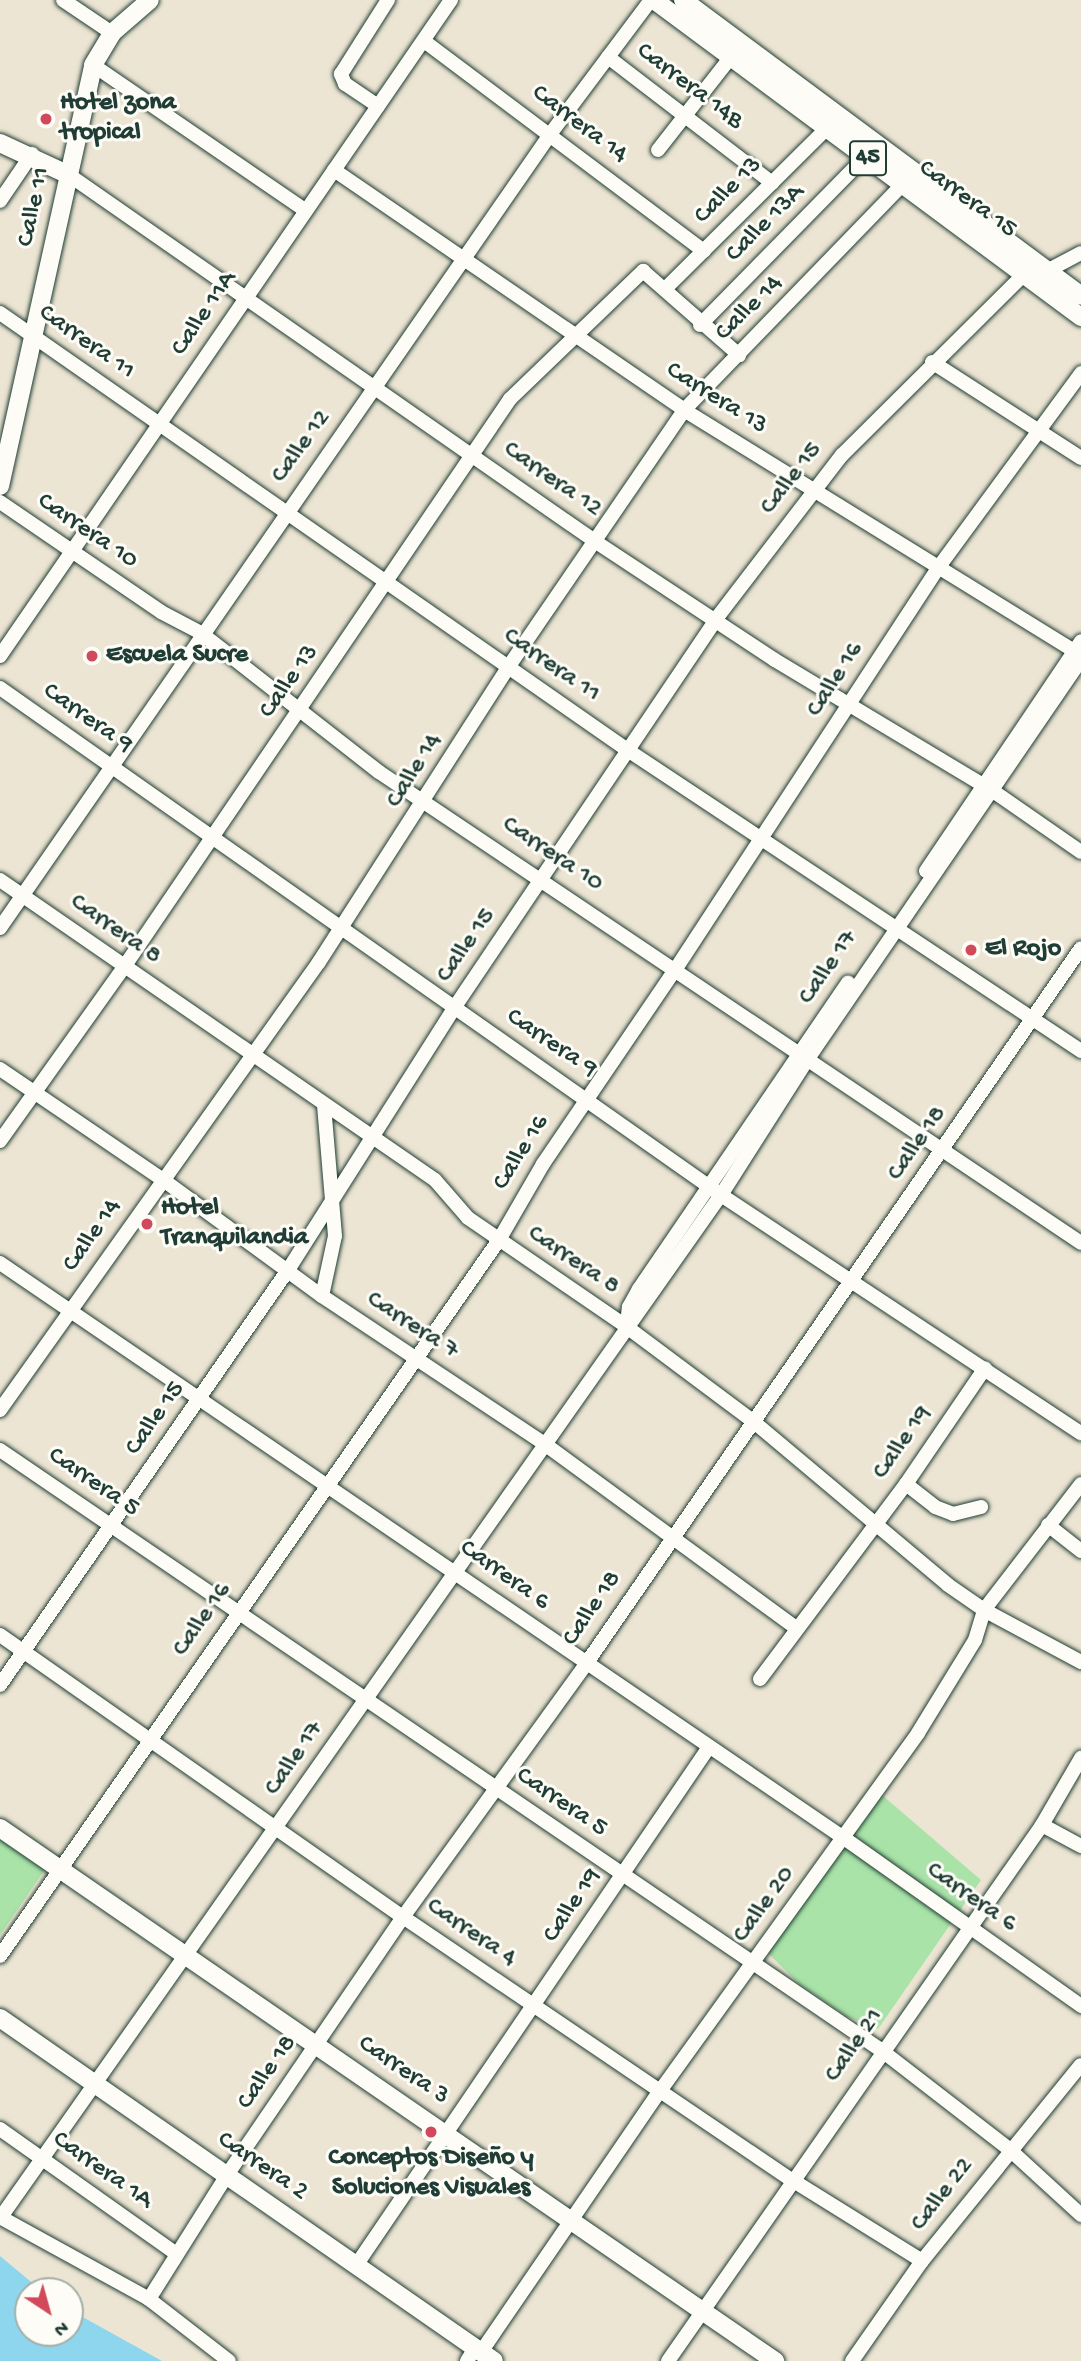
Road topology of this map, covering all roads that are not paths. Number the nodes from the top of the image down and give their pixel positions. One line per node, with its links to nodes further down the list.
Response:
1 (64, 0): 7 (street)
2 (150, 0): 7 (main road, Calle 11)
3 (388, 0): 12 (street)
4 (452, 0): 8 (street, Calle 11A)
5 (652, 0): 9 (street, Calle 12); 10 (main road, Carrera 15 / 45)
6 (682, 0): 29 (main road, Carrera 15 / 45)
7 (112, 33): 11 (main road, Calle 11)
8 (424, 41): 12 (street, Calle 11A); 15 (street, Carrera 14)
9 (608, 57): 13 (street, Carrera 14B); 15 (street, Calle 12)
10 (731, 57): 13 (street); 14 (main road, Carrera 15 / 45)
11 (93, 65): 21 (main road, Calle 11); 25 (street)
12 (379, 106): 20 (street, Calle 11A)
13 (686, 114): 17 (street); 22 (street, Carrera 14B)
14 (827, 128): 19 (main road, Carrera 15 / 45); 22 (street, Calle 13)
15 (551, 133): 26 (street, Carrera 14); 28 (street, Calle 12)
16 (0, 143): 18 (main road, Carrera 12)
17 (658, 150)
18 (32, 154): 21 (main road, Carrera 12); 24 (street)
19 (866, 156): 23 (main road, Carrera 15 / 45); 36 (street, Calle 13A)
20 (334, 170): 25 (street, Calle 11A); 28 (street, Carrera 13)
21 (69, 175): 33 (street, Carrera 12); 37 (main road, Calle 11)
22 (772, 183): 26 (street, Calle 13)
23 (902, 185): 30 (main road, Carrera 15 / 45); 39 (street, Calle 14)
24 (0, 201)
25 (306, 211): 33 (street, Calle 11A)
26 (704, 251): 31 (street, Calle 13)
27 (1081, 253): 29 (street)
28 (465, 260): 38 (street, Carrera 13); 42 (street, Calle 12)
29 (1047, 271): 32 (main road, Carrera 15 / 45)
30 (1024, 274): 35 (main road, Carrera 15 / 45); 40 (street, Calle 15)
31 (666, 288): 36 (street); 38 (street, Calle 13)
32 (1081, 296)
33 (247, 297): 42 (street, Carrera 12); 44 (street, Calle 11A)
34 (0, 313): 37 (street, Carrera 11)
35 (1081, 317)
36 (700, 325): 39 (street)
37 (34, 336): 44 (street, Carrera 11); 48 (main road, Calle 11)
38 (575, 337): 43 (street, Carrera 13); 46 (street, Calle 13)
39 (739, 355): 43 (street, Calle 14)
40 (932, 362): 45 (street); 49 (street, Calle 15)
41 (1081, 373): 45 (street, Calle 16)
42 (377, 386): 46 (street, Carrera 12); 51 (street, Calle 12)
43 (684, 411): 49 (street, Carrera 13); 52 (street, Calle 14)
44 (160, 425): 51 (street, Carrera 11); 53 (street, Calle 11A)
45 (1040, 429): 47 (street); 54 (street, Calle 16)
46 (470, 454): 52 (street, Carrera 12); 55 (street, Calle 13)
47 (1081, 458)
48 (1, 478)
49 (812, 491): 54 (street, Carrera 13); 56 (street, Calle 15)
50 (0, 502): 53 (street, Carrera 10)
51 (284, 514): 55 (street, Carrera 11); 57 (street, Calle 12)
52 (596, 542): 56 (street, Carrera 12); 60 (street, Calle 14)
53 (70, 551): 57 (street, Carrera 10); 59 (street, Calle 11A)
54 (938, 568): 58 (street, Carrera 13); 62 (street, Calle 16)
55 (387, 585): 60 (street, Carrera 11); 63 (street, Calle 13)
56 (716, 619): 62 (street, Carrera 12); 64 (street, Calle 15)
57 (201, 633): 63 (street, Carrera 10); 65 (street, Calle 12)
58 (1079, 652): 66 (street, Calle 17)
59 (0, 656)
60 (509, 666): 64 (street, Carrera 11); 67 (street, Calle 14)
61 (0, 688): 65 (street, Carrera 9)
62 (850, 704): 66 (street, Carrera 12); 68 (street, Calle 16)
63 (301, 709): 67 (street, Carrera 10); 69 (street, Calle 13)
64 (626, 749): 68 (street, Carrera 11); 71 (street, Calle 15)
65 (110, 765): 69 (street, Carrera 9); 73 (street, Calle 12)
66 (988, 788): 70 (street, Carrera 12); 74 (street, Calle 17)
67 (426, 800): 71 (street, Carrera 10); 76 (street, Calle 14)
68 (762, 836): 74 (street, Carrera 11); 79 (street, Calle 16)
69 (211, 837): 76 (street, Carrera 9); 78 (street, Calle 13)
70 (1081, 852)
71 (543, 879): 79 (street, Carrera 10); 80 (street, Calle 15)
72 (0, 880): 73 (street, Carrera 8)
73 (24, 896): 75 (street, Calle 12); 78 (street, Carrera 8)
74 (895, 924): 81 (street, Carrera 11); 84 (street, Calle 17)
75 (0, 929)
76 (341, 929): 80 (street, Carrera 9); 83 (street, Calle 14)
77 (1081, 948): 81 (street, Calle 18)
78 (124, 967): 83 (street, Carrera 8); 86 (street, Calle 13)
79 (676, 970): 84 (street, Carrera 10); 87 (street, Calle 16)
80 (454, 1007): 87 (street, Carrera 9); 89 (street, Calle 15)
81 (1033, 1018): 82 (street, Carrera 11); 91 (street, Calle 18)
82 (1081, 1051)
83 (251, 1054): 88 (street, Carrera 8); 92 (street, Calle 14)
84 (802, 1057): 91 (street, Carrera 10); 93 (street, Calle 17)
85 (0, 1069): 86 (street, Carrera 7)
86 (36, 1093): 90 (street, Calle 13); 92 (street, Carrera 7)
87 (587, 1098): 93 (street, Carrera 9); 96 (street, Calle 16)
88 (324, 1106): 89 (street, Carrera 8); 94 (street)
89 (371, 1137): 94 (street, Calle 15); 96 (street, Carrera 8)
90 (0, 1142)
91 (942, 1153): 95 (street, Carrera 10); 99 (street, Calle 18)
92 (162, 1179): 98 (street, Carrera 7); 101 (street, Calle 14)
93 (716, 1192): 99 (street, Carrera 9); 102 (street, Calle 17)
94 (331, 1205): 98 (street, Calle 15); 100 (street)
95 (1080, 1239)
96 (499, 1240): 102 (street, Carrera 8); 103 (street, Calle 16)
97 (0, 1263): 101 (street, Carrera 6)
98 (288, 1270): 100 (street, Carrera 7); 105 (street, Calle 15)
99 (852, 1282): 104 (street, Carrera 9); 107 (street, Calle 18)
100 (321, 1296): 103 (street, Carrera 7)
101 (69, 1312): 105 (street, Carrera 6); 106 (street, Calle 14)
102 (627, 1327): 107 (street, Carrera 8); 109 (street, Calle 17)
103 (417, 1357): 109 (street, Carrera 7); 113 (street, Calle 16)
104 (985, 1368): 108 (street, Carrera 9); 111 (street, Calle 19)
105 (201, 1398): 113 (street, Carrera 6); 116 (street, Calle 15)
106 (0, 1410)
107 (754, 1422): 115 (street, Carrera 8); 118 (street, Calle 18)
108 (1081, 1433)
109 (546, 1445): 118 (street, Carrera 7); 120 (street, Calle 17)
110 (0, 1450): 116 (street, Carrera 5)
111 (906, 1484): 114 (street); 115 (street, Calle 19)
112 (1081, 1484): 117 (street, Calle 20)
113 (328, 1487): 120 (street, Carrera 6); 122 (street, Calle 16)
114 (981, 1507)
115 (874, 1522): 121 (street, Carrera 8); 123 (street, Calle 19)
116 (112, 1524): 122 (street, Carrera 5); 125 (street, Calle 15)
117 (1048, 1525): 119 (street); 121 (street, Calle 20)
118 (673, 1534): 123 (street, Carrera 7); 127 (street, Calle 18)
119 (1081, 1551)
120 (453, 1570): 127 (street, Carrera 6); 130 (street, Calle 17)
121 (985, 1610): 126 (street, Carrera 8); 138 (street, Calle 20)
122 (238, 1611): 130 (street, Carrera 5); 131 (street, Calle 16)
123 (795, 1627): 128 (street, Calle 19)
124 (0, 1634): 125 (street, Carrera 4)
125 (24, 1650): 129 (street, Calle 15); 131 (street, Carrera 4)
126 (1081, 1662)
127 (586, 1664): 132 (street, Carrera 6); 134 (street, Calle 18)
128 (760, 1679)
129 (0, 1685)
130 (366, 1699): 134 (street, Carrera 5); 137 (street, Calle 17)
131 (152, 1738): 137 (street, Carrera 4); 140 (street, Calle 16)
132 (709, 1746): 138 (street, Carrera 6); 141 (street, Calle 19)
133 (1081, 1758): 135 (street, Calle 21)
134 (496, 1789): 141 (street, Carrera 5); 142 (street, Calle 18)
135 (1042, 1825): 139 (street); 143 (street, Calle 21)
136 (0, 1828): 140 (main road, Carrera 3)
137 (276, 1828): 142 (street, Carrera 4); 144 (street, Calle 17)
138 (844, 1838): 143 (street, Carrera 6); 146 (street, Calle 20)
139 (1081, 1846)
140 (60, 1867): 144 (main road, Carrera 3); 145 (street, Calle 16)
141 (624, 1875): 146 (street, Carrera 5); 147 (street, Calle 19)
142 (403, 1917): 147 (street, Carrera 4); 150 (street, Calle 18)
143 (970, 1927): 148 (street, Carrera 6); 151 (street, Calle 21)
144 (189, 1955): 150 (main road, Carrera 3); 153 (street, Calle 17)
145 (0, 1956)
146 (752, 1964): 151 (street, Carrera 5); 154 (street, Calle 20)
147 (535, 2006): 154 (street, Carrera 4); 156 (street, Calle 19)
148 (1081, 2006)
149 (0, 2018): 153 (main road, Carrera 2)
150 (317, 2045): 156 (main road, Carrera 3); 159 (street, Calle 18)
151 (881, 2050): 157 (street, Carrera 5); 160 (street, Calle 21)
152 (1081, 2065): 157 (street, Calle 22)
153 (96, 2086): 158 (street, Calle 17); 159 (main road, Carrera 2)
154 (660, 2091): 160 (street, Carrera 4); 163 (street, Calle 20)
155 (0, 2129): 158 (street, Carrera 1A)
156 (444, 2131): 163 (main road, Carrera 3); 166 (street, Calle 19)
157 (1009, 2149): 161 (street, Carrera 5); 165 (street, Calle 22)
158 (43, 2160): 162 (street, Calle 17); 164 (street, Carrera 1A)
159 (227, 2175): 164 (street, Calle 18); 166 (main road, Carrera 2)
160 (792, 2180): 165 (street, Carrera 4); 168 (street, Calle 21)
161 (1081, 2216)
162 (0, 2217): 167 (street)
163 (572, 2220): 168 (main road, Carrera 3); 169 (street, Calle 20)
164 (175, 2253): 167 (street, Calle 18)
165 (922, 2261): 173 (street, Calle 22)
166 (357, 2264): 169 (main road, Carrera 2)
167 (149, 2299): 170 (street)
168 (701, 2312): 171 (street, Calle 21); 172 (main road, Carrera 3)
169 (479, 2355)
170 (229, 2361)
171 (668, 2361)
172 (775, 2361)
173 (852, 2361)

